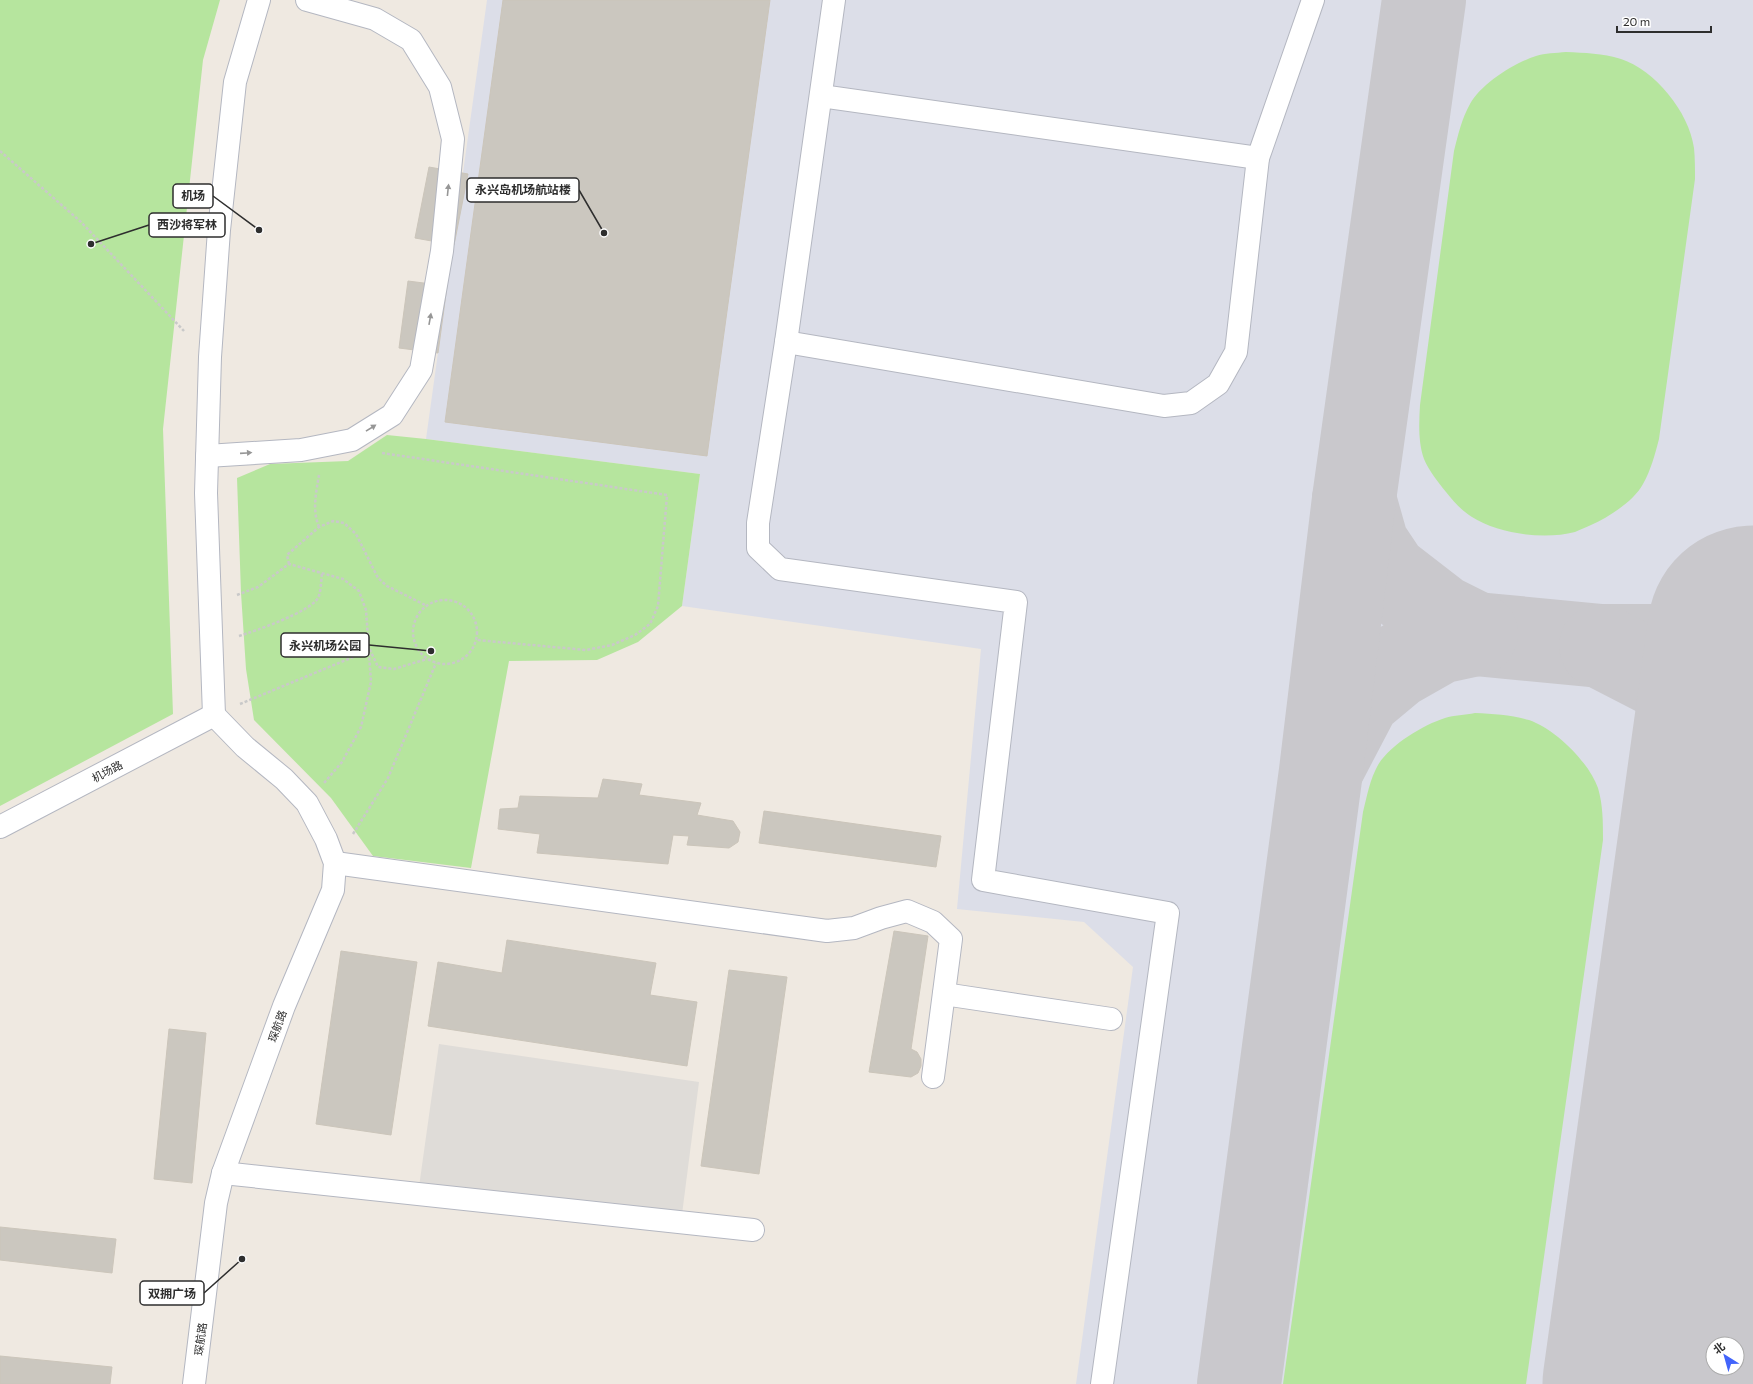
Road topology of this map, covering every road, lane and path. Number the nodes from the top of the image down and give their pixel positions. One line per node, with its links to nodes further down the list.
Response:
1 (260, 0): 9 (street)
2 (308, 0): 10 (street, one-way to 2)
3 (834, 0): 5 (street)
4 (1313, 0): 7 (street)
5 (821, 96): 7 (street); 8 (street)
6 (0, 151): 9 (path)
7 (1258, 158): 8 (street)
8 (786, 342): 33 (street)
9 (210, 357): 12 (street)
10 (324, 445): 12 (street, one-way to 10); 13 (path)
11 (379, 453): 18 (path)
12 (207, 456): 16 (street)
13 (318, 527): 14 (path); 17 (path)
14 (289, 564): 15 (path); 16 (path)
15 (322, 574): 19 (path); 20 (path)
16 (210, 604): 19 (street)
17 (427, 606): 18 (path); 21 (path)
18 (477, 640): 22 (path)
19 (211, 644): 23 (street)
20 (370, 650): 21 (path); 23 (path); 24 (path)
21 (427, 659): 22 (path)
22 (436, 663): 26 (path)
23 (214, 714): 24 (street, 琛航路); 25 (street, 机场路)
24 (307, 803): 26 (street, 琛航路)
25 (0, 827)
26 (335, 863): 27 (street); 30 (street, 琛航路)
27 (944, 994): 28 (street); 29 (street)
28 (1111, 1019)
29 (933, 1077)
30 (223, 1173): 31 (street); 32 (street, 琛航路)
31 (753, 1230)
32 (194, 1384)
33 (1102, 1384)

